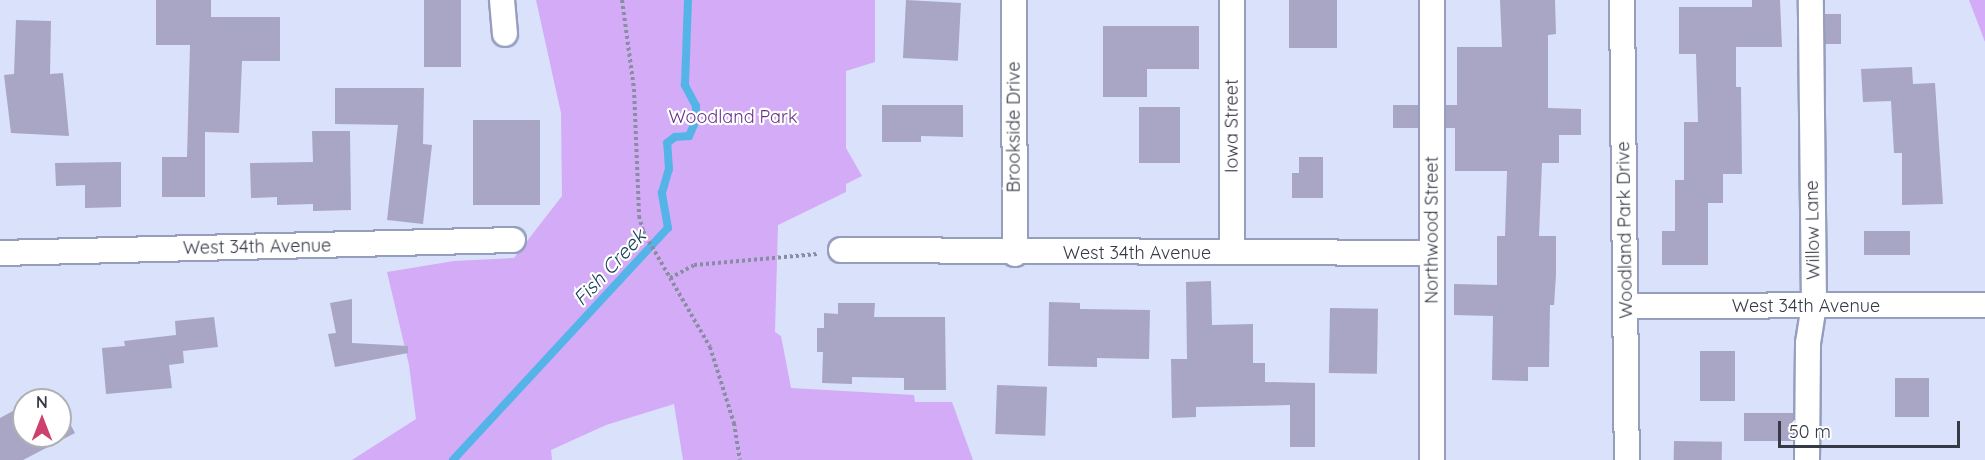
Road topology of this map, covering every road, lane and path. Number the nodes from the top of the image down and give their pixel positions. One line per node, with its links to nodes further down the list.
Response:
1 (502, 0): 8 (street)
2 (622, 0): 15 (path)
3 (1014, 0): 14 (street, Brookside Drive)
4 (1232, 0): 11 (street, Iowa Street)
5 (1432, 0): 13 (street, Northwood Street)
6 (1622, 0): 17 (street, Woodland Park Drive)
7 (1811, 0): 18 (street, Willow Lane)
8 (505, 34)
9 (513, 240): 12 (street, West 34th Avenue)
10 (841, 250): 14 (street, West 34th Avenue); 15 (path)
11 (1232, 252): 13 (street, West 34th Avenue); 14 (street, West 34th Avenue)
12 (0, 253)
13 (1432, 253): 20 (street, Northwood Street)
14 (1015, 254)
15 (670, 278): 19 (path)
16 (1985, 305): 18 (street, West 34th Avenue)
17 (1627, 306): 18 (street, West 34th Avenue); 21 (street, Woodland Park Drive)
18 (1814, 306): 22 (street, Willow Lane)
19 (740, 460)
20 (1432, 460)
21 (1627, 460)
22 (1807, 460)

